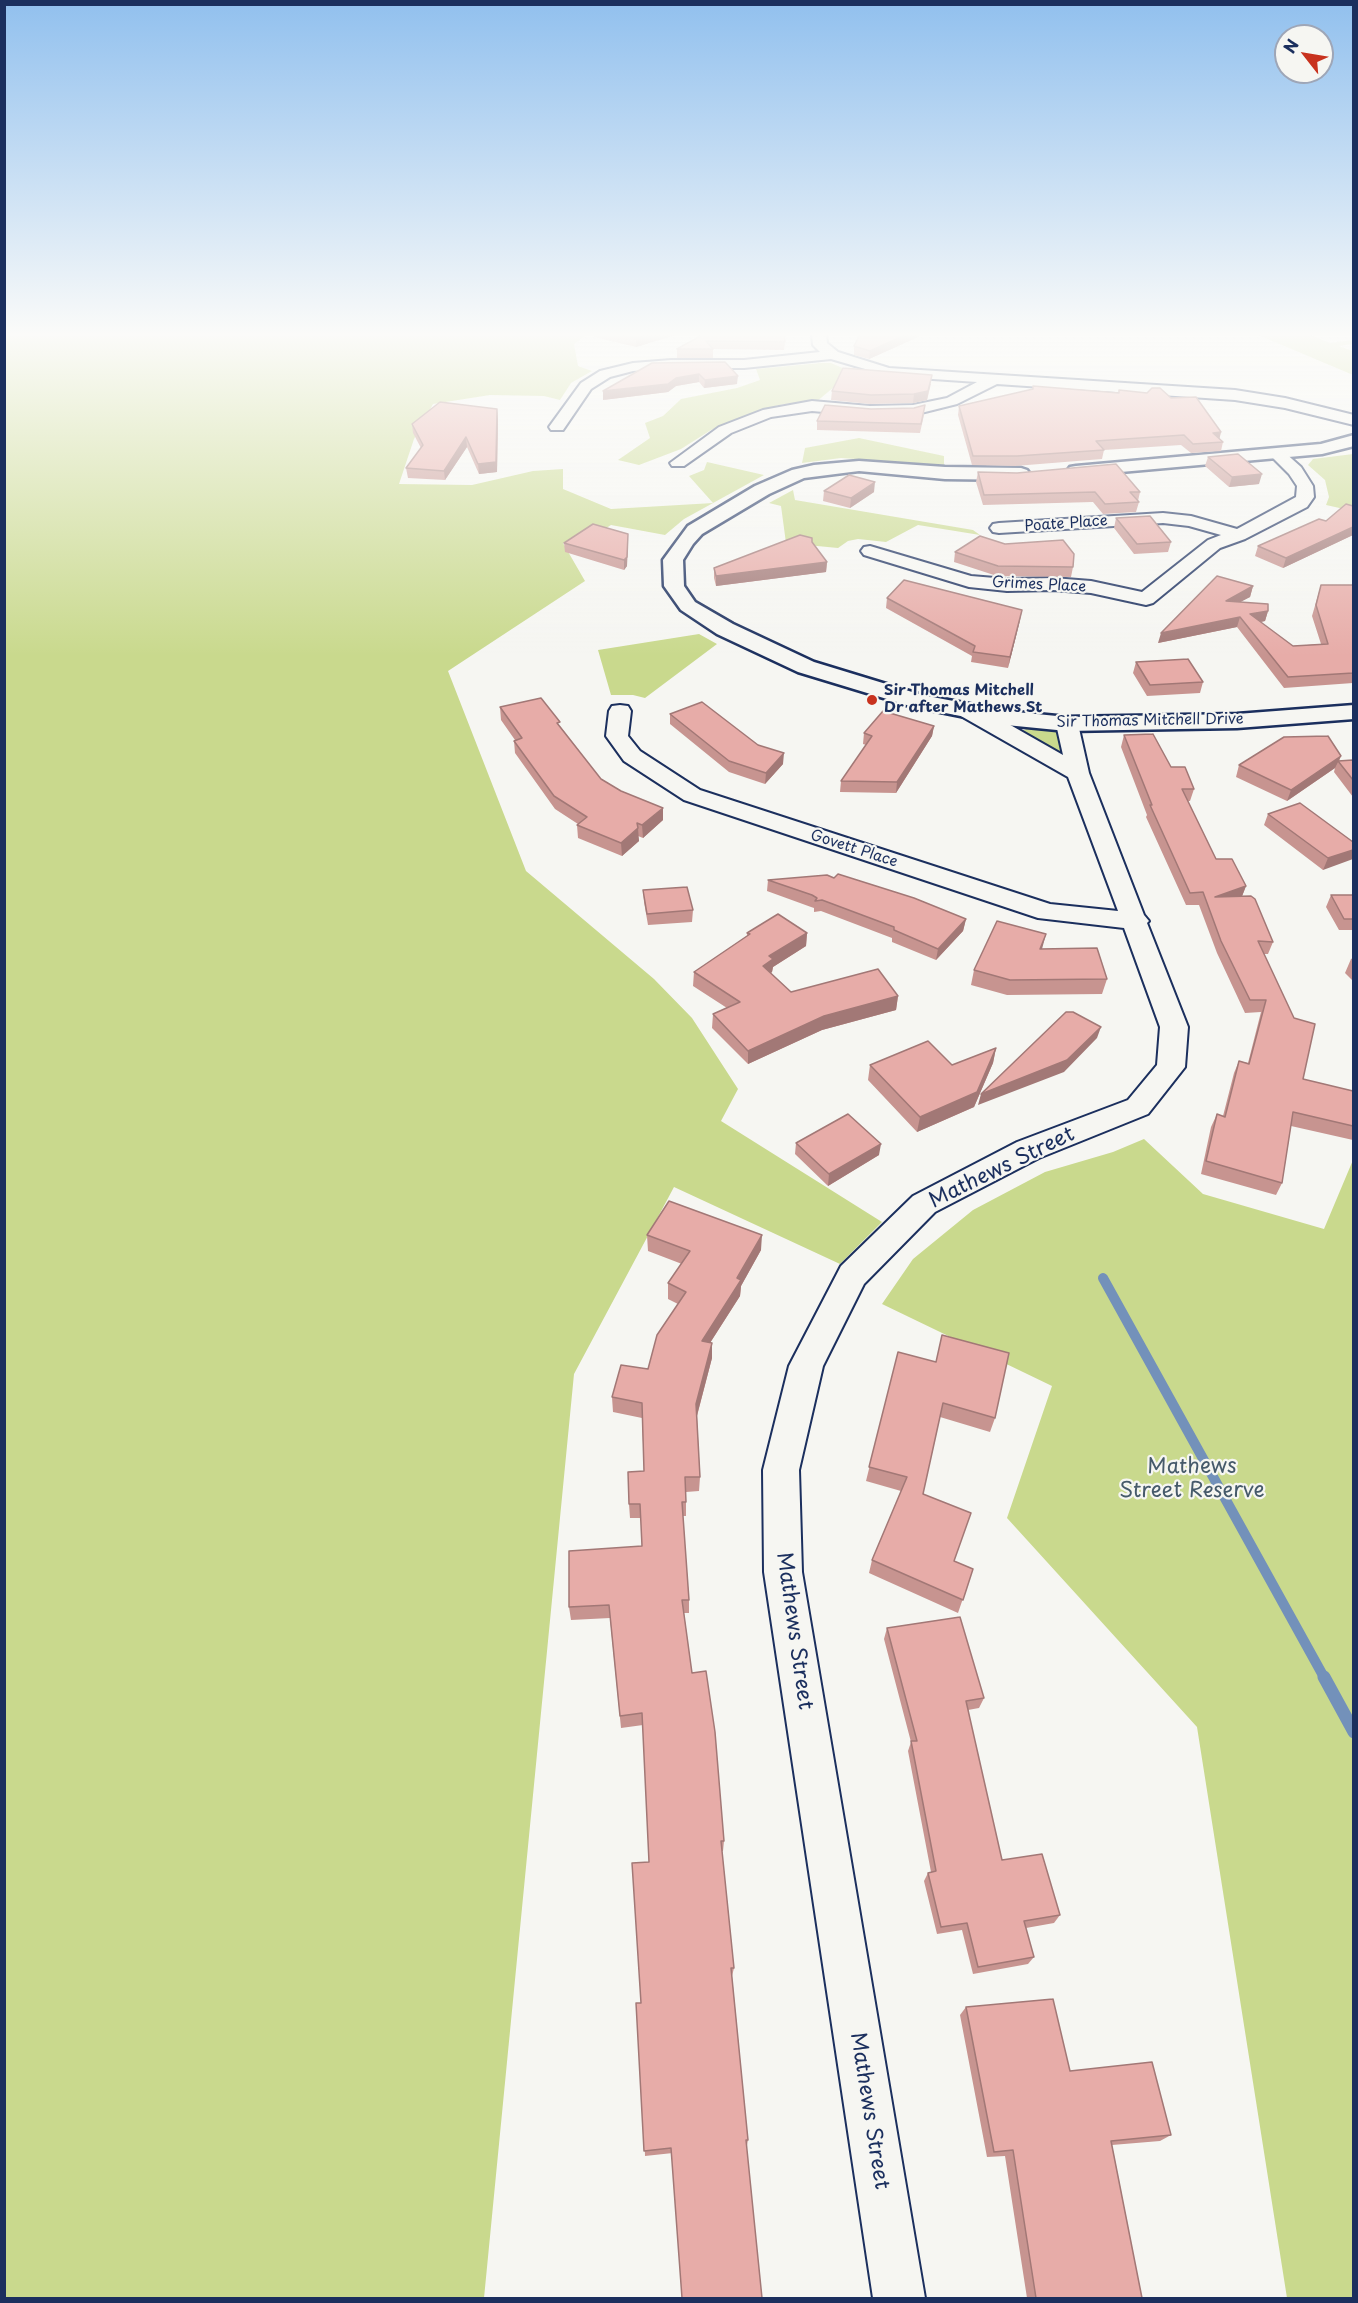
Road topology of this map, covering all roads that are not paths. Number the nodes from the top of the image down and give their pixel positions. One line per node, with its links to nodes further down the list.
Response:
1 (709, 441): 4 (street)
2 (1348, 441): 3 (street, Sir Thomas Mitchell Drive)
3 (1277, 454): 6 (street, Grimes Place); 9 (street, Sir Thomas Mitchell Drive)
4 (678, 463)
5 (999, 528): 6 (street, Poate Place)
6 (1239, 535): 7 (street, Grimes Place)
7 (870, 551)
8 (620, 711): 13 (street, Govett Place)
9 (969, 711): 11 (street, Sir Thomas Mitchell Drive); 12 (street)
10 (1353, 712): 11 (street, Sir Thomas Mitchell Drive)
11 (1067, 724): 12 (street, Mathews Street)
12 (1078, 773): 13 (street, Mathews Street)
13 (1136, 921): 14 (street, Mathews Street)
14 (899, 2298)

